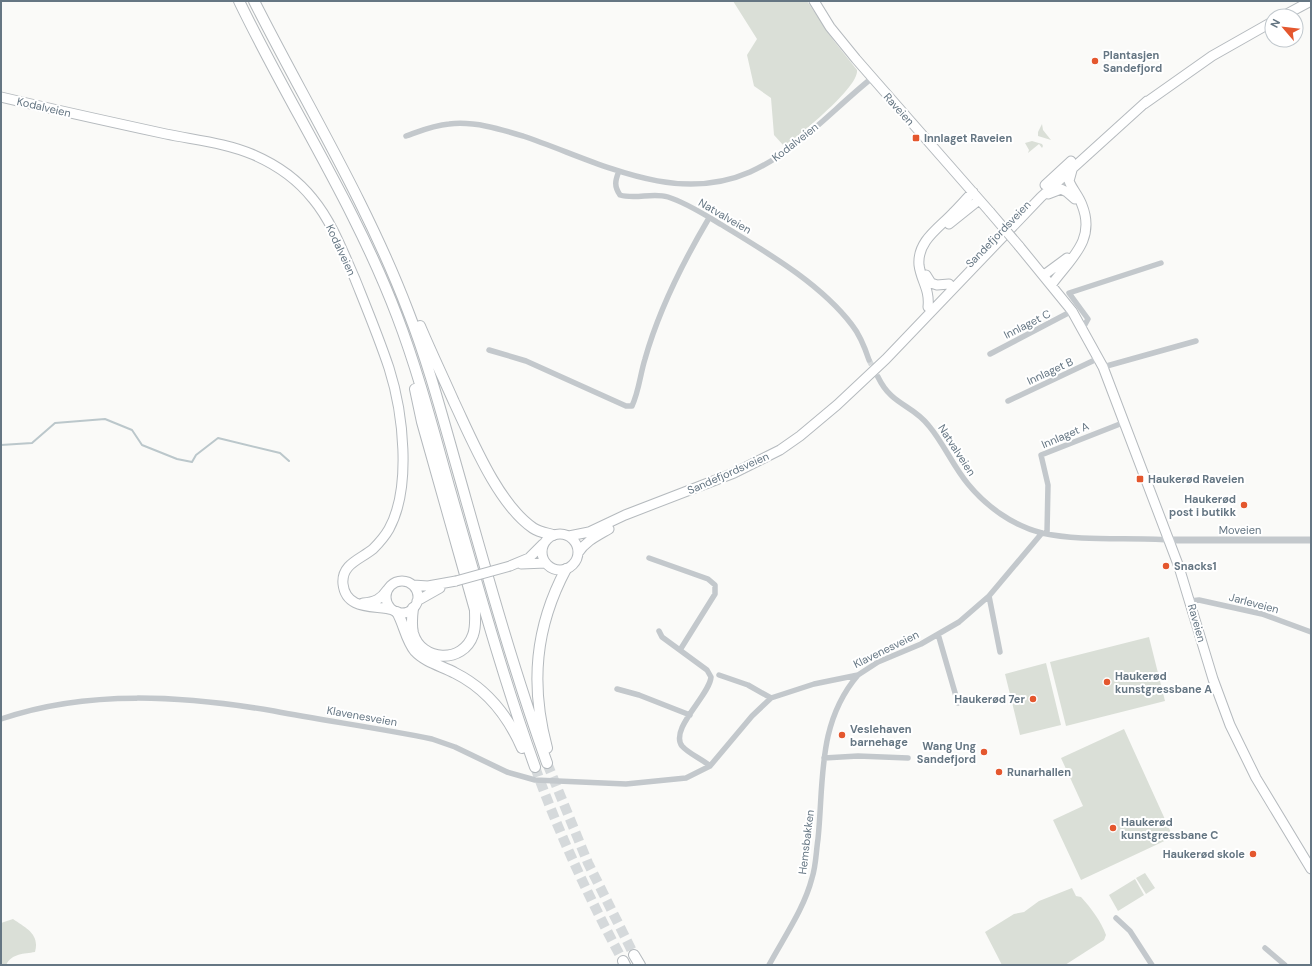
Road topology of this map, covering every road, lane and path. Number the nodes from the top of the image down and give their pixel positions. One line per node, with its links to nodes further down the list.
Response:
1 (240, 1): 24 (highway)
2 (254, 1): 18 (highway)
3 (814, 1): 7 (main road, Raveien)
4 (1311, 2): 5 (main road)
5 (1299, 8)
6 (1264, 27): 9 (main road, Sandefjordsveien)
7 (872, 78): 12 (street, Kodalveien); 13 (main road, Raveien)
8 (1, 98): 52 (main road, Kodalveien)
9 (1147, 101): 11 (main road, Sandefjordsveien); 20 (main road, Sandefjordsveien)
10 (406, 136): 12 (street, Kodalveien)
11 (1075, 164): 14 (main road, Sandefjordsveien); 21 (main road)
12 (619, 171): 16 (street, Natvalveien)
13 (973, 192): 15 (main road, Raveien); 22 (main road)
14 (1042, 197): 19 (main road); 32 (main road, Sandefjordsveien)
15 (979, 200): 19 (main road, Raveien, bridge); 20 (main road)
16 (710, 218): 27 (street); 29 (street, Natvalveien)
17 (1161, 263): 25 (street, Raveien)
18 (394, 274): 37 (highway); 46 (highway)
19 (1044, 275): 21 (main road, Raveien)
20 (949, 284): 22 (main road, Sandefjordsveien)
21 (1052, 284): 23 (main road, Raveien)
22 (928, 306): 32 (main road, Sandefjordsveien)
23 (1072, 311): 25 (main road, Raveien); 28 (street, Innlaget C)
24 (397, 316): 53 (highway); 54 (highway)
25 (1083, 328): 30 (main road, Raveien)
26 (1196, 341): 30 (street)
27 (489, 350)
28 (990, 354)
29 (870, 360)
30 (1101, 362): 33 (street, Innlaget B); 34 (main road, Raveien)
31 (878, 377): 36 (street, Natvalveien)
32 (862, 381): 35 (main road, Sandefjordsveien)
33 (1008, 401)
34 (1125, 422): 36 (street, Innlaget A); 39 (main road, Raveien)
35 (665, 500): 38 (main road, Sandefjordsveien); 42 (main road, Sandefjordsveien)
36 (1045, 533): 39 (street, Natvalveien); 50 (street, Klavenesveien)
37 (553, 535): 38 (main road); 41 (main road)
38 (570, 536): 42 (main road)
39 (1169, 540): 40 (street, Moveien); 51 (main road, Raveien)
40 (1311, 540)
41 (544, 543): 44 (main road); 45 (main road)
42 (578, 553): 46 (main road)
43 (649, 558): 58 (street)
44 (546, 563): 45 (main road); 46 (main road)
45 (510, 566): 47 (main road, bridge)
46 (566, 569)
47 (456, 581): 48 (main road); 53 (main road)
48 (413, 585): 49 (main road); 53 (main road)
49 (387, 590): 52 (main road); 54 (main road)
50 (989, 596): 57 (street, Klavenesveien); 59 (street)
51 (1190, 601): 56 (street, Jarleveien); 70 (main road, Raveien)
52 (358, 604): 54 (main road)
53 (415, 604): 54 (main road)
54 (395, 611)
55 (659, 631): 58 (street)
56 (1311, 632)
57 (938, 634): 60 (street, Klavenesveien); 64 (street)
58 (680, 650): 65 (street)
59 (1000, 652)
60 (858, 674): 63 (street, Klavenesveien); 67 (street, Hemsbakken)
61 (719, 675): 63 (street)
62 (617, 689): 65 (street)
63 (772, 698): 69 (street, Klavenesveien)
64 (958, 704)
65 (690, 715): 69 (street)
66 (1, 719): 69 (street, Klavenesveien)
67 (824, 758): 68 (street); 75 (street, Hemsbakken)
68 (908, 758)
69 (710, 766)
70 (1311, 869)
71 (1116, 918): 76 (street)
72 (1265, 948): 77 (street)
73 (634, 955): 74 (highway)
74 (640, 965)
75 (769, 965)
76 (1152, 965)
77 (1285, 965)

